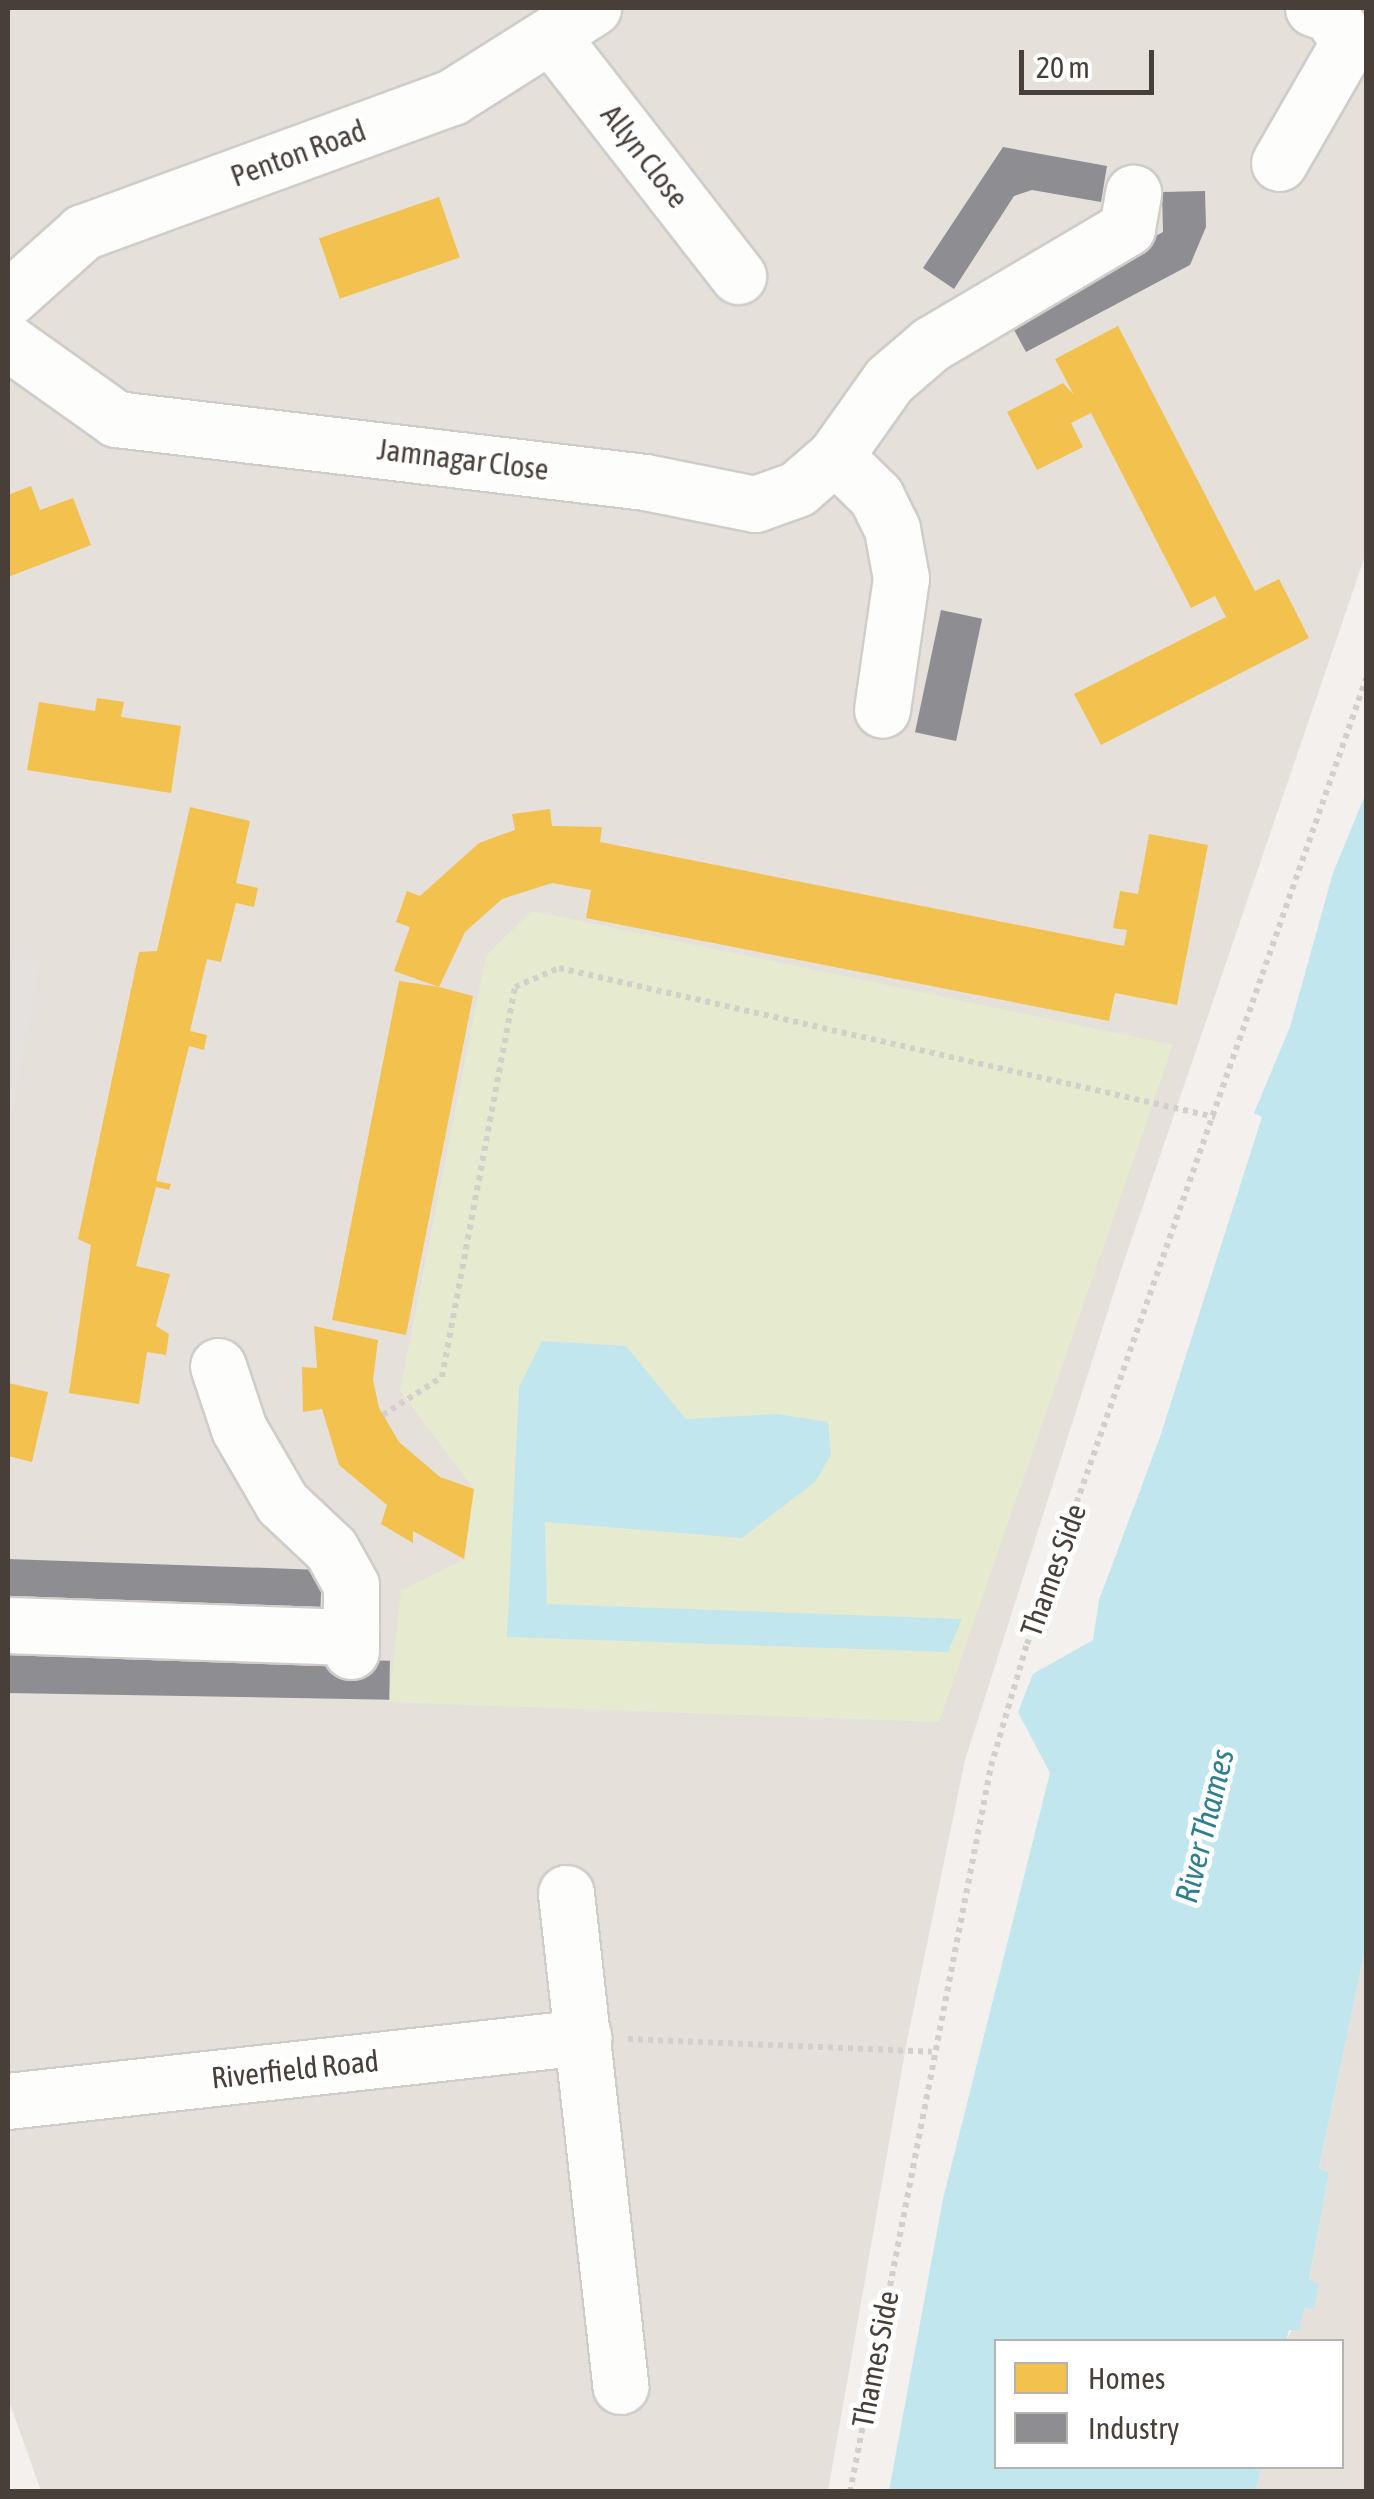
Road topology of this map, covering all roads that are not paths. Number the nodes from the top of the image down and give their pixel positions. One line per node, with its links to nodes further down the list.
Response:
1 (1313, 8): 3 (street)
2 (572, 22): 5 (street, Allyn Close); 6 (street, Penton Road)
3 (1279, 162)
4 (1132, 193): 8 (street, Jamnagar Close)
5 (738, 276)
6 (8, 299)
7 (8, 342): 8 (street, Jamnagar Close)
8 (836, 456): 9 (street)
9 (882, 710)
10 (218, 1366): 11 (street)
11 (8, 1625)
12 (566, 1893): 13 (street)
13 (583, 2037): 14 (street, Riverfield Road); 15 (street)
14 (8, 2101)
15 (620, 2386)

